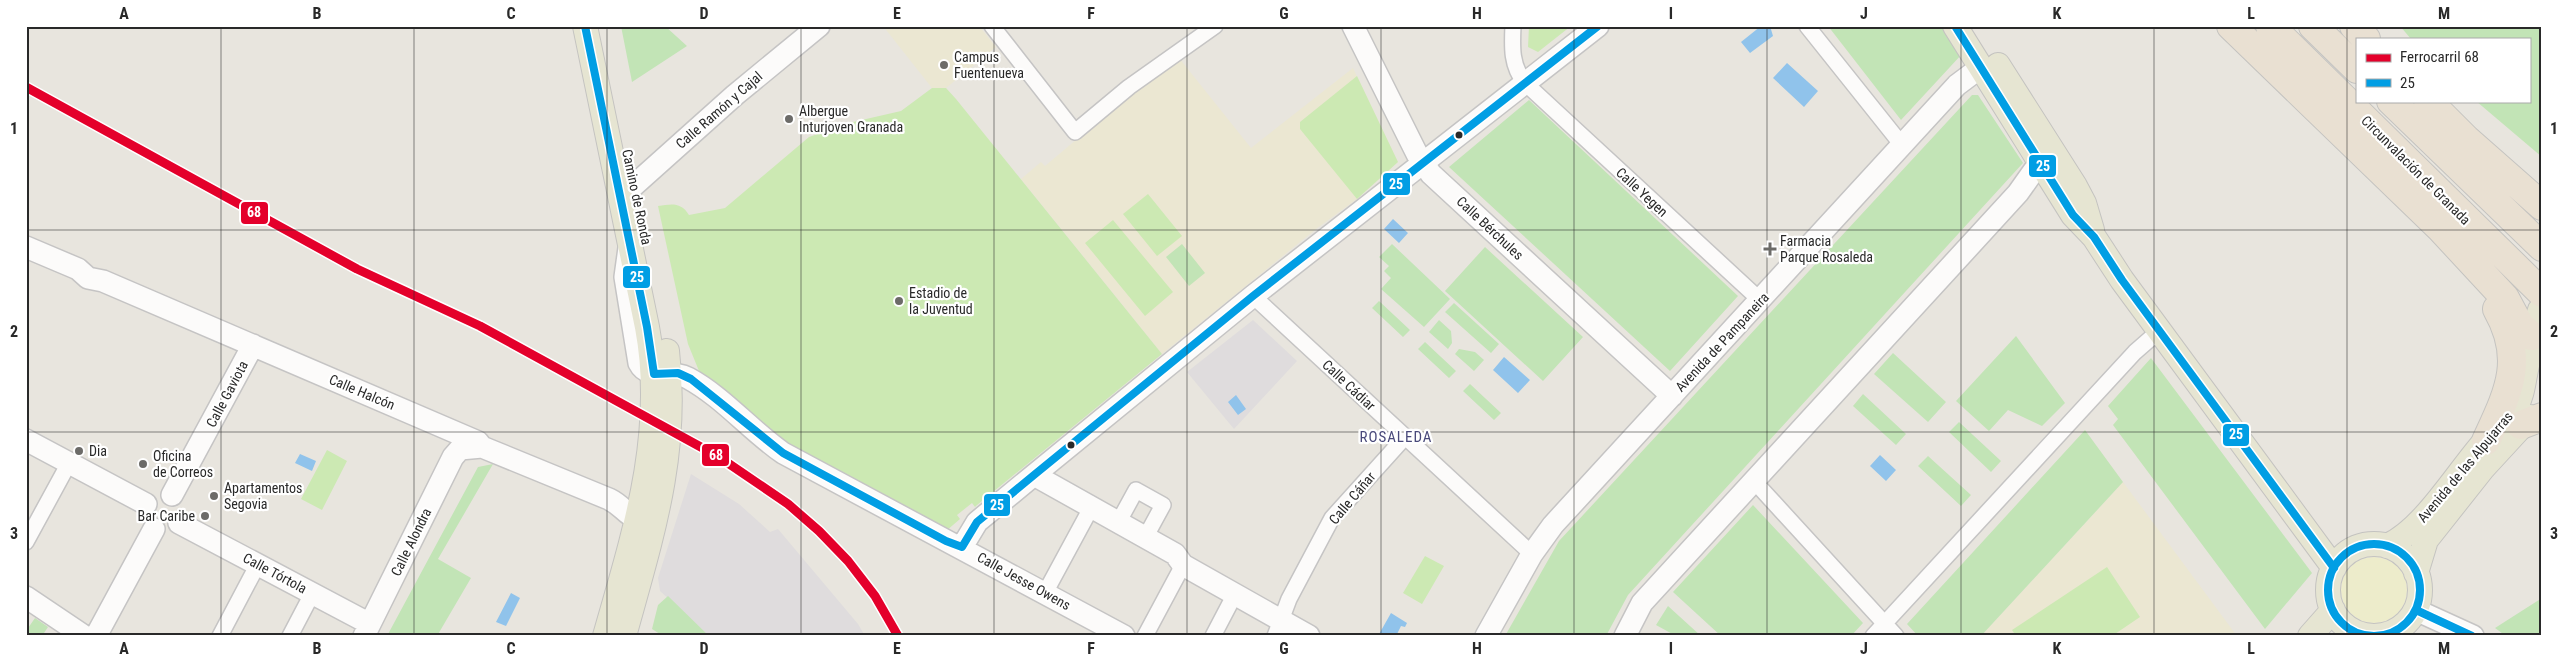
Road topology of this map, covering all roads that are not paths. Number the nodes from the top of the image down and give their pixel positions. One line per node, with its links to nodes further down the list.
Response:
1 (585, 26): 26 (main road, Camino de Ronda)
2 (602, 26): 26 (main road, Camino de Ronda)
3 (819, 26): 26 (street, Calle Ramón y Cajal)
4 (992, 26): 5 (street)
5 (1215, 26)
6 (1353, 26): 24 (street, Calle Bérchules)
7 (1513, 26): 19 (street)
8 (1598, 26): 19 (street)
9 (1807, 26): 23 (street)
10 (1955, 26): 17 (main road)
11 (1972, 26): 22 (main road)
12 (2231, 26): 30 (highway)
13 (2270, 26): 34 (highway, Circunvalación de Granada)
14 (2313, 26): 18 (highway)
15 (2354, 26): 16 (highway)
16 (2365, 38)
17 (1981, 67): 22 (main road); 23 (street, Avenida de Pampaneira); 25 (main road)
18 (2356, 68)
19 (1525, 83): 24 (street); 33 (street, Calle Yegen)
20 (2391, 102): 29 (highway)
21 (2429, 102): 27 (highway)
22 (2024, 105): 25 (main road); 28 (main road)
23 (1902, 145): 33 (street, Avenida de Pampaneira)
24 (1423, 164): 32 (street); 39 (street, Calle Bérchules)
25 (2045, 172): 28 (main road); 48 (street)
26 (628, 192): 38 (main road, Camino de Ronda); 38 (main road, Camino de Ronda)
27 (2542, 206)
28 (2094, 237): 35 (main road)
29 (2533, 238)
30 (2458, 246): 37 (highway); 45 (highway)
31 (26, 247): 36 (street, Calle Halcón)
32 (1253, 296): 42 (street, Calle Cádiar); 47 (street)
33 (1760, 300): 39 (street, Avenida de Pampaneira)
34 (2541, 302): 37 (main road, Avenida de las Alpujarras)
35 (2159, 331): 63 (main road); 71 (street)
36 (253, 345): 44 (street, Calle Halcón); 49 (street, Calle Gaviota)
37 (2535, 349): 45 (main road, Avenida de las Alpujarras)
38 (662, 373): 52 (main road, Camino de Ronda); 59 (street, Calle Jesse Owens)
39 (1672, 396): 60 (street, Avenida de Pampaneira)
40 (2542, 407): 41 (main road, Avenida de las Alpujarras)
41 (2532, 421): 64 (main road, Avenida de las Alpujarras)
42 (1405, 437): 60 (street, Calle Cádiar); 72 (street, Calle Cáñar)
43 (26, 440): 46 (street)
44 (457, 441): 52 (street); 73 (street, Calle Alondra)
45 (2486, 441): 58 (main road, Avenida de las Alpujarras)
46 (68, 463): 50 (street); 57 (street)
47 (1034, 475): 51 (street); 59 (street)
48 (1754, 481): 71 (street); 85 (street)
49 (172, 495): 50 (street); 53 (street)
50 (146, 504): 55 (street)
51 (1091, 508): 54 (street); 65 (street)
52 (638, 511): 78 (main road, Camino de Ronda); 79 (main road, Camino de Ronda)
53 (180, 523): 55 (street); 61 (street, Calle Tórtola)
54 (1118, 523): 56 (street); 56 (street)
55 (154, 529): 75 (street)
56 (1145, 538): 62 (street)
57 (26, 542)
58 (2387, 546): 63 (main road); 64 (main road)
59 (962, 547): 65 (street, Calle Jesse Owens)
60 (1532, 554): 84 (street, Avenida de Pampaneira)
61 (258, 564): 66 (street, Calle Tórtola); 76 (street)
62 (1183, 566): 67 (street); 81 (street)
63 (2334, 568): 69 (main road)
64 (2416, 573): 70 (main road)
65 (1045, 593): 80 (street, Calle Jesse Owens)
66 (312, 594): 73 (street, Calle Tórtola); 77 (street)
67 (1235, 594): 72 (street); 82 (street)
68 (26, 597): 74 (street)
69 (2333, 610): 88 (main road); 89 (main road)
70 (2416, 610): 89 (main road); 90 (street)
71 (1885, 623): 86 (street); 87 (street)
72 (1279, 628): 83 (street)
73 (367, 630)
74 (84, 636)
75 (96, 636)
76 (220, 636)
77 (290, 636)
78 (605, 636)
79 (624, 636)
80 (1124, 636)
81 (1145, 636)
82 (1213, 636)
83 (1309, 636)
84 (1486, 636)
85 (1625, 636)
86 (1873, 636)
87 (1896, 636)
88 (2310, 636)
89 (2366, 636)
90 (2473, 636)

